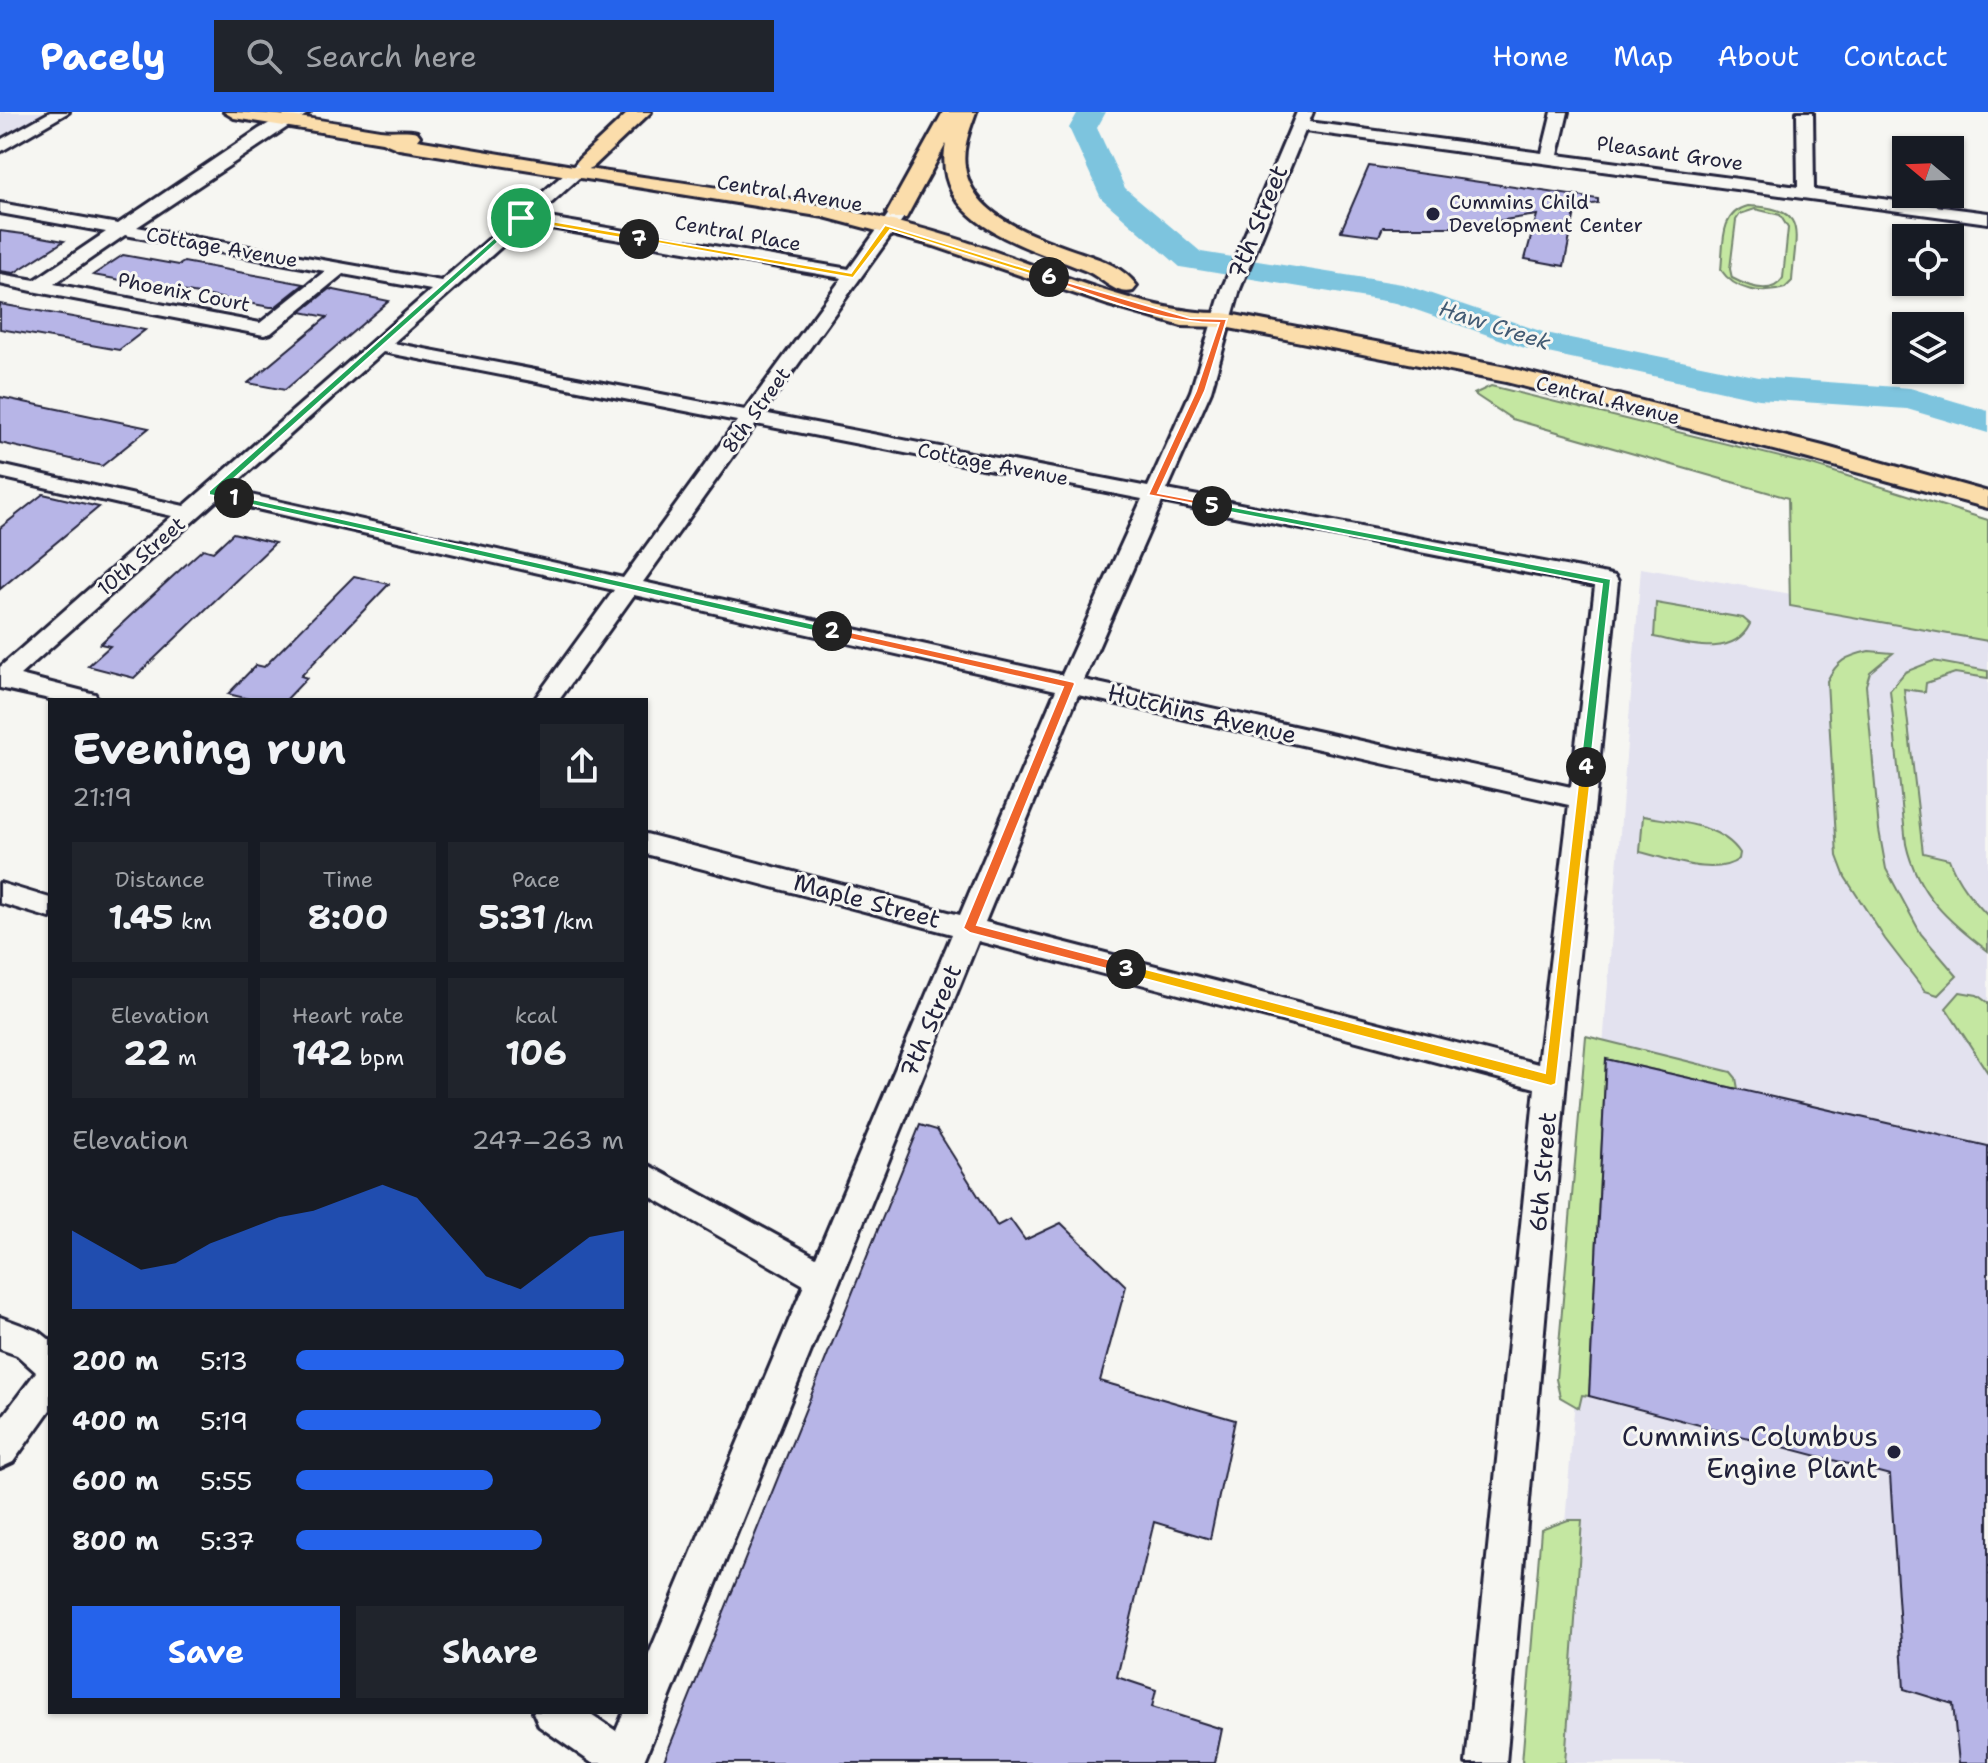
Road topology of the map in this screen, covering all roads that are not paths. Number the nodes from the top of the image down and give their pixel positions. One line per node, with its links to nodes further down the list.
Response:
1 (61, 112): 10 (street)
2 (234, 112): 8 (main road, Central Avenue)
3 (641, 112): 12 (main road, 10th Street)
4 (953, 112): 17 (main road, 8th Street)
5 (966, 112): 22 (main road)
6 (1560, 112): 11 (street)
7 (1805, 112): 13 (street)
8 (294, 116): 12 (main road, Central Avenue); 18 (street)
9 (1301, 118): 11 (street, Pleasant Grove); 25 (street, 7th Street)
10 (0, 147)
11 (1549, 158): 13 (street, Pleasant Grove)
12 (580, 168): 15 (street, 10th Street); 17 (main road, Central Avenue)
13 (1806, 193): 16 (street, Pleasant Grove)
14 (0, 208): 18 (street, Cottage Avenue)
15 (521, 218): 20 (street, Central Place); 24 (street, 10th Street)
16 (1988, 218)
17 (893, 220): 20 (street, 8th Street); 22 (main road, Central Avenue); 25 (main road, Central Avenue)
18 (122, 229): 19 (street, Cottage Avenue); 23 (street)
19 (340, 268): 23 (street, Phoenix Court); 24 (street, Cottage Avenue)
20 (853, 275): 27 (street, 8th Street)
21 (0, 279): 23 (street, Phoenix Court)
22 (1125, 286): 25 (main road, Central Avenue)
23 (37, 287)
24 (444, 287): 26 (street, 10th Street)
25 (1224, 320): 30 (street, 7th Street); 31 (main road, Central Avenue)
26 (379, 346): 27 (street, Cottage Avenue); 29 (street, 10th Street)
27 (752, 417): 30 (street, Cottage Avenue); 34 (street, 8th Street)
28 (0, 471): 32 (street)
29 (212, 493): 32 (street, 10th Street); 34 (street, Hutchins Avenue)
30 (1153, 495): 33 (street, Cottage Avenue); 36 (street, 7th Street)
31 (1988, 500)
32 (190, 514): 35 (street, 10th Street)
33 (1607, 581): 39 (street, 6th Street)
34 (630, 586): 36 (street, Hutchins Avenue); 38 (street, 8th Street)
35 (1, 680): 37 (street)
36 (1070, 684): 39 (street, Hutchins Avenue); 43 (street, 7th Street)
37 (78, 698)
38 (547, 698)
39 (1582, 799): 44 (street, 6th Street)
40 (648, 845): 43 (street, Maple Street)
41 (0, 893): 42 (street)
42 (48, 907)
43 (970, 928): 44 (street, Maple Street); 46 (street, 7th Street)
44 (1551, 1080): 55 (street, 6th Street)
45 (648, 1179): 46 (street)
46 (824, 1279): 51 (street, 7th Street)
47 (0, 1333): 48 (street)
48 (48, 1360)
49 (48, 1384): 50 (street)
50 (0, 1450)
51 (648, 1703)
52 (556, 1714): 54 (street)
53 (643, 1714): 54 (street, 7th Street)
54 (624, 1762)
55 (1486, 1763)

